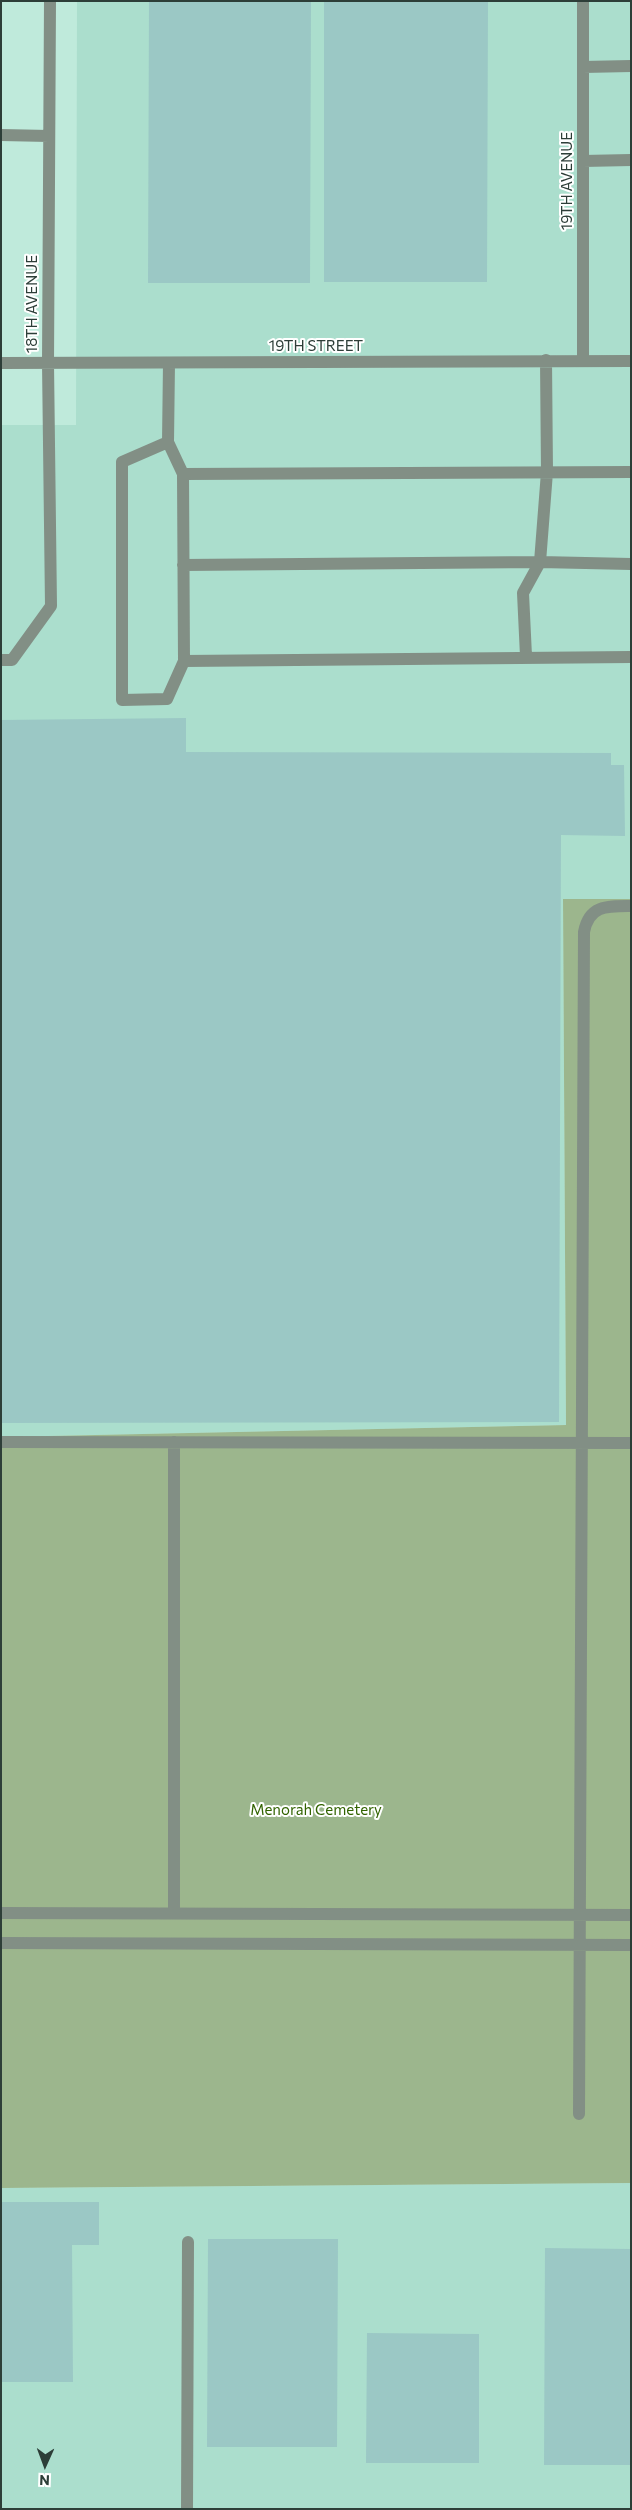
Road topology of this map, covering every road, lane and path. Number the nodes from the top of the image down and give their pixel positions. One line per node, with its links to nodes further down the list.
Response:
1 (50, 1): 6 (street, 18TH AVENUE)
2 (583, 1): 4 (street, 19TH AVENUE)
3 (631, 66): 4 (street)
4 (583, 67): 8 (street, 19TH AVENUE)
5 (1, 135): 6 (street)
6 (49, 136): 13 (street, 18TH AVENUE)
7 (631, 160): 8 (street)
8 (583, 161): 10 (street, 19TH AVENUE)
9 (546, 360): 10 (street, 19TH STREET); 14 (street, 19TH STREET); 16 (street)
10 (583, 361): 11 (street, 19TH STREET)
11 (631, 361)
12 (1, 363): 13 (street, 19TH STREET)
13 (48, 363): 14 (street, 19TH STREET); 24 (street, 18TH AVENUE)
14 (169, 363): 15 (street)
15 (168, 442): 18 (street); 25 (street)
16 (546, 472): 17 (street); 18 (street); 19 (street)
17 (631, 472)
18 (183, 474): 21 (street)
19 (540, 562): 20 (street); 21 (street); 22 (street)
20 (631, 564)
21 (183, 565): 25 (street)
22 (526, 656): 23 (street); 25 (street)
23 (631, 657)
24 (1, 660)
25 (184, 661)
26 (631, 906): 29 (street)
27 (1, 1442): 28 (street)
28 (174, 1442): 29 (street); 32 (street)
29 (581, 1442): 30 (street); 33 (street)
30 (631, 1442)
31 (1, 1913): 32 (street)
32 (174, 1913): 33 (street)
33 (579, 1915): 34 (street); 36 (street)
34 (631, 1915)
35 (1, 1943): 36 (street)
36 (579, 1944): 37 (street); 38 (street)
37 (631, 1944)
38 (579, 2114)
39 (188, 2242): 40 (street)
40 (187, 2509)

